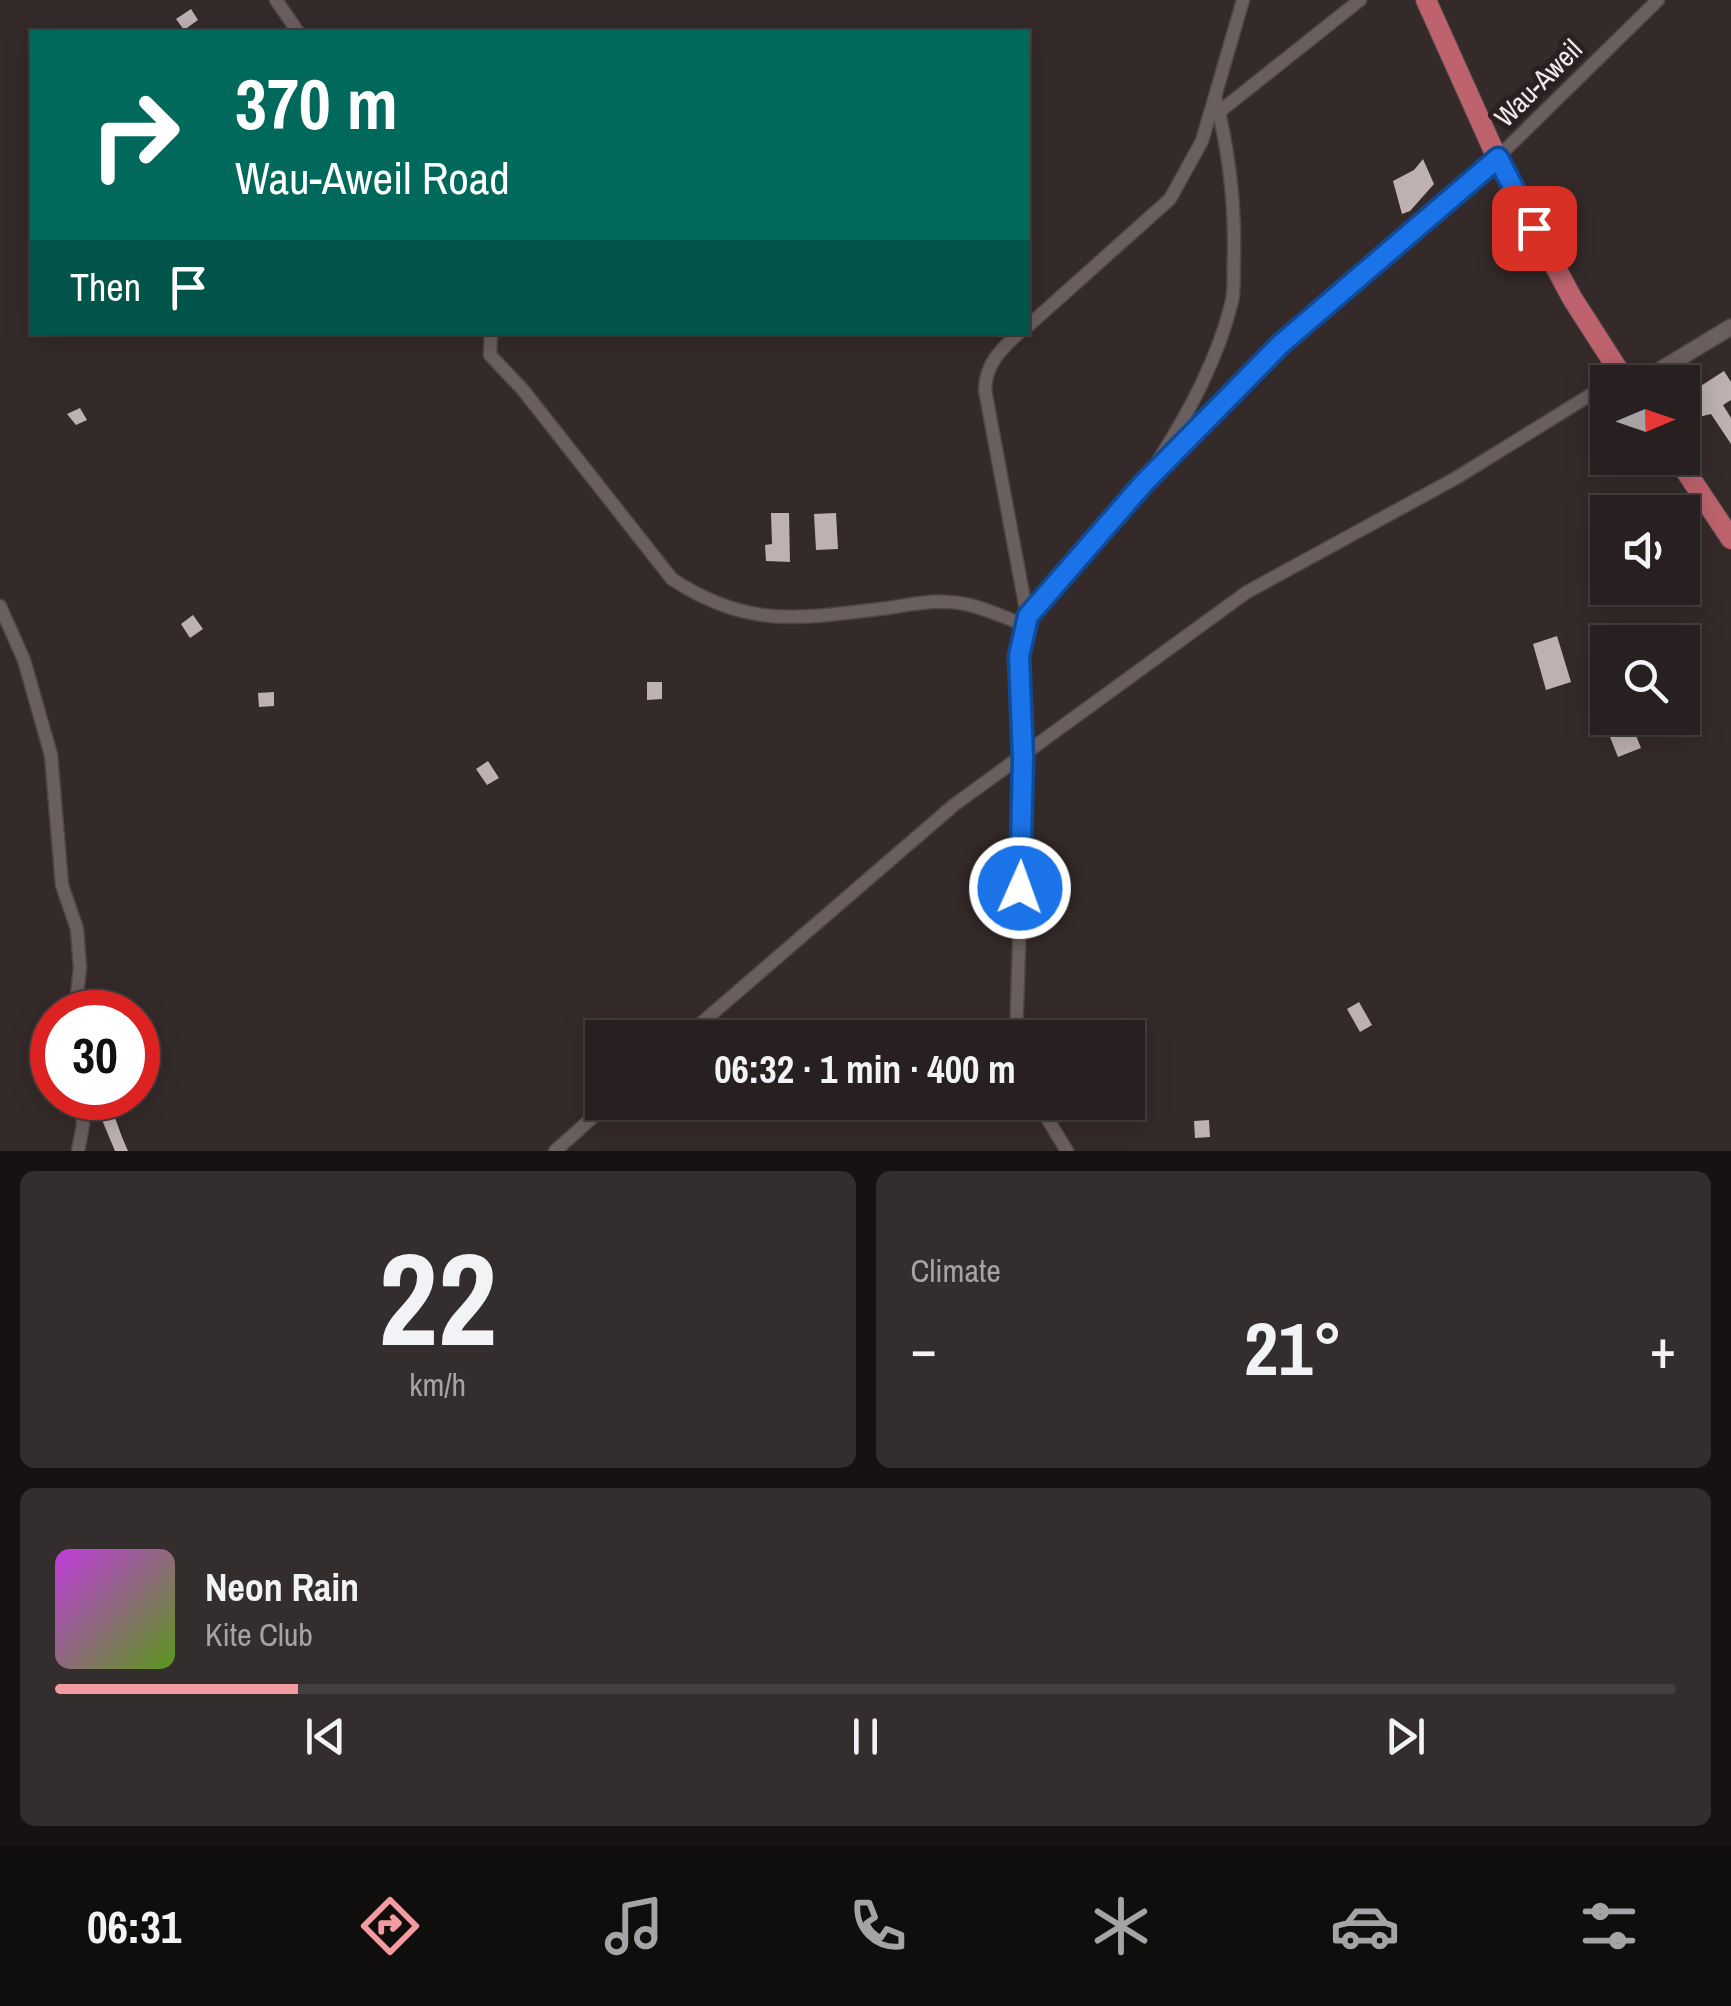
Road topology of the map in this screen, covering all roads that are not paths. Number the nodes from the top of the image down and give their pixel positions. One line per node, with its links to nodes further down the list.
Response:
1 (276, 0): 6 (street)
2 (1243, 0): 7 (street)
3 (1360, 0): 8 (street)
4 (1426, 0): 9 (main road)
5 (1658, 0): 9 (street, Wau-Aweil)
6 (297, 30)
7 (1215, 96): 8 (street); 10 (street)
8 (1219, 112): 18 (street)
9 (1498, 158): 14 (main road); 18 (street, Wau-Aweil)
10 (1030, 324)
11 (1731, 327): 15 (street)
12 (491, 335): 21 (street)
13 (1017, 335): 21 (street)
14 (1611, 365)
15 (1655, 365)
16 (1590, 400): 22 (street)
17 (1688, 475): 19 (main road)
18 (1143, 484): 21 (street, Wau-Aweil)
19 (1731, 539)
20 (0, 606): 23 (street)
21 (1025, 620): 22 (street)
22 (1023, 758): 24 (street); 25 (street)
23 (78, 990)
24 (705, 1020)
25 (1016, 1020)
26 (83, 1120): 29 (street)
27 (590, 1120): 30 (street)
28 (1048, 1120): 31 (street)
29 (78, 1151)
30 (555, 1151)
31 (1067, 1151)

